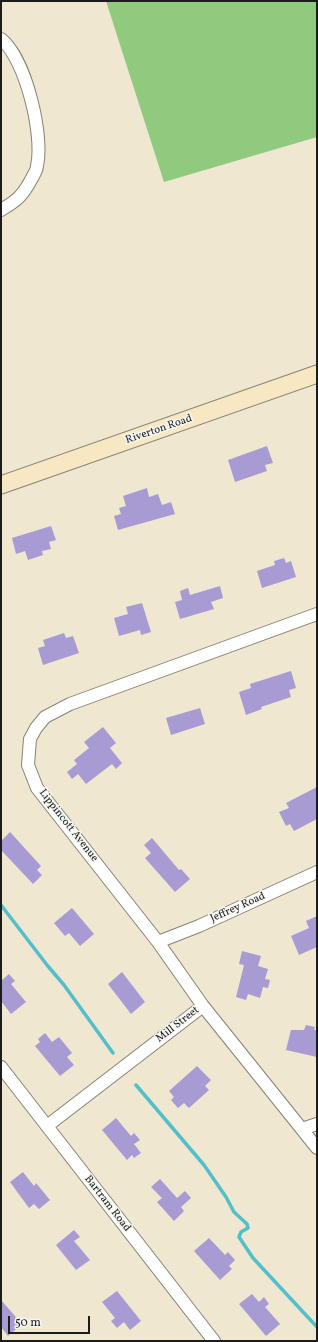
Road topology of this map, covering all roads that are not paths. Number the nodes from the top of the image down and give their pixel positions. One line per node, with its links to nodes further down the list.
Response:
1 (1, 39): 2 (street)
2 (1, 210)
3 (317, 374): 4 (main road, Riverton Road)
4 (1, 485)
5 (317, 614): 7 (street, Lippincott Avenue)
6 (317, 872): 7 (street, Jeffrey Road)
7 (158, 942): 8 (street, Lippincott Avenue)
8 (203, 1006): 11 (street, Mill Street); 12 (street, Mill Street)
9 (1, 1067): 11 (street, Bartram Road)
10 (317, 1124): 12 (street)
11 (47, 1126): 14 (street, Bartram Road)
12 (302, 1129): 13 (street, Mill Street)
13 (317, 1148)
14 (214, 1341)

